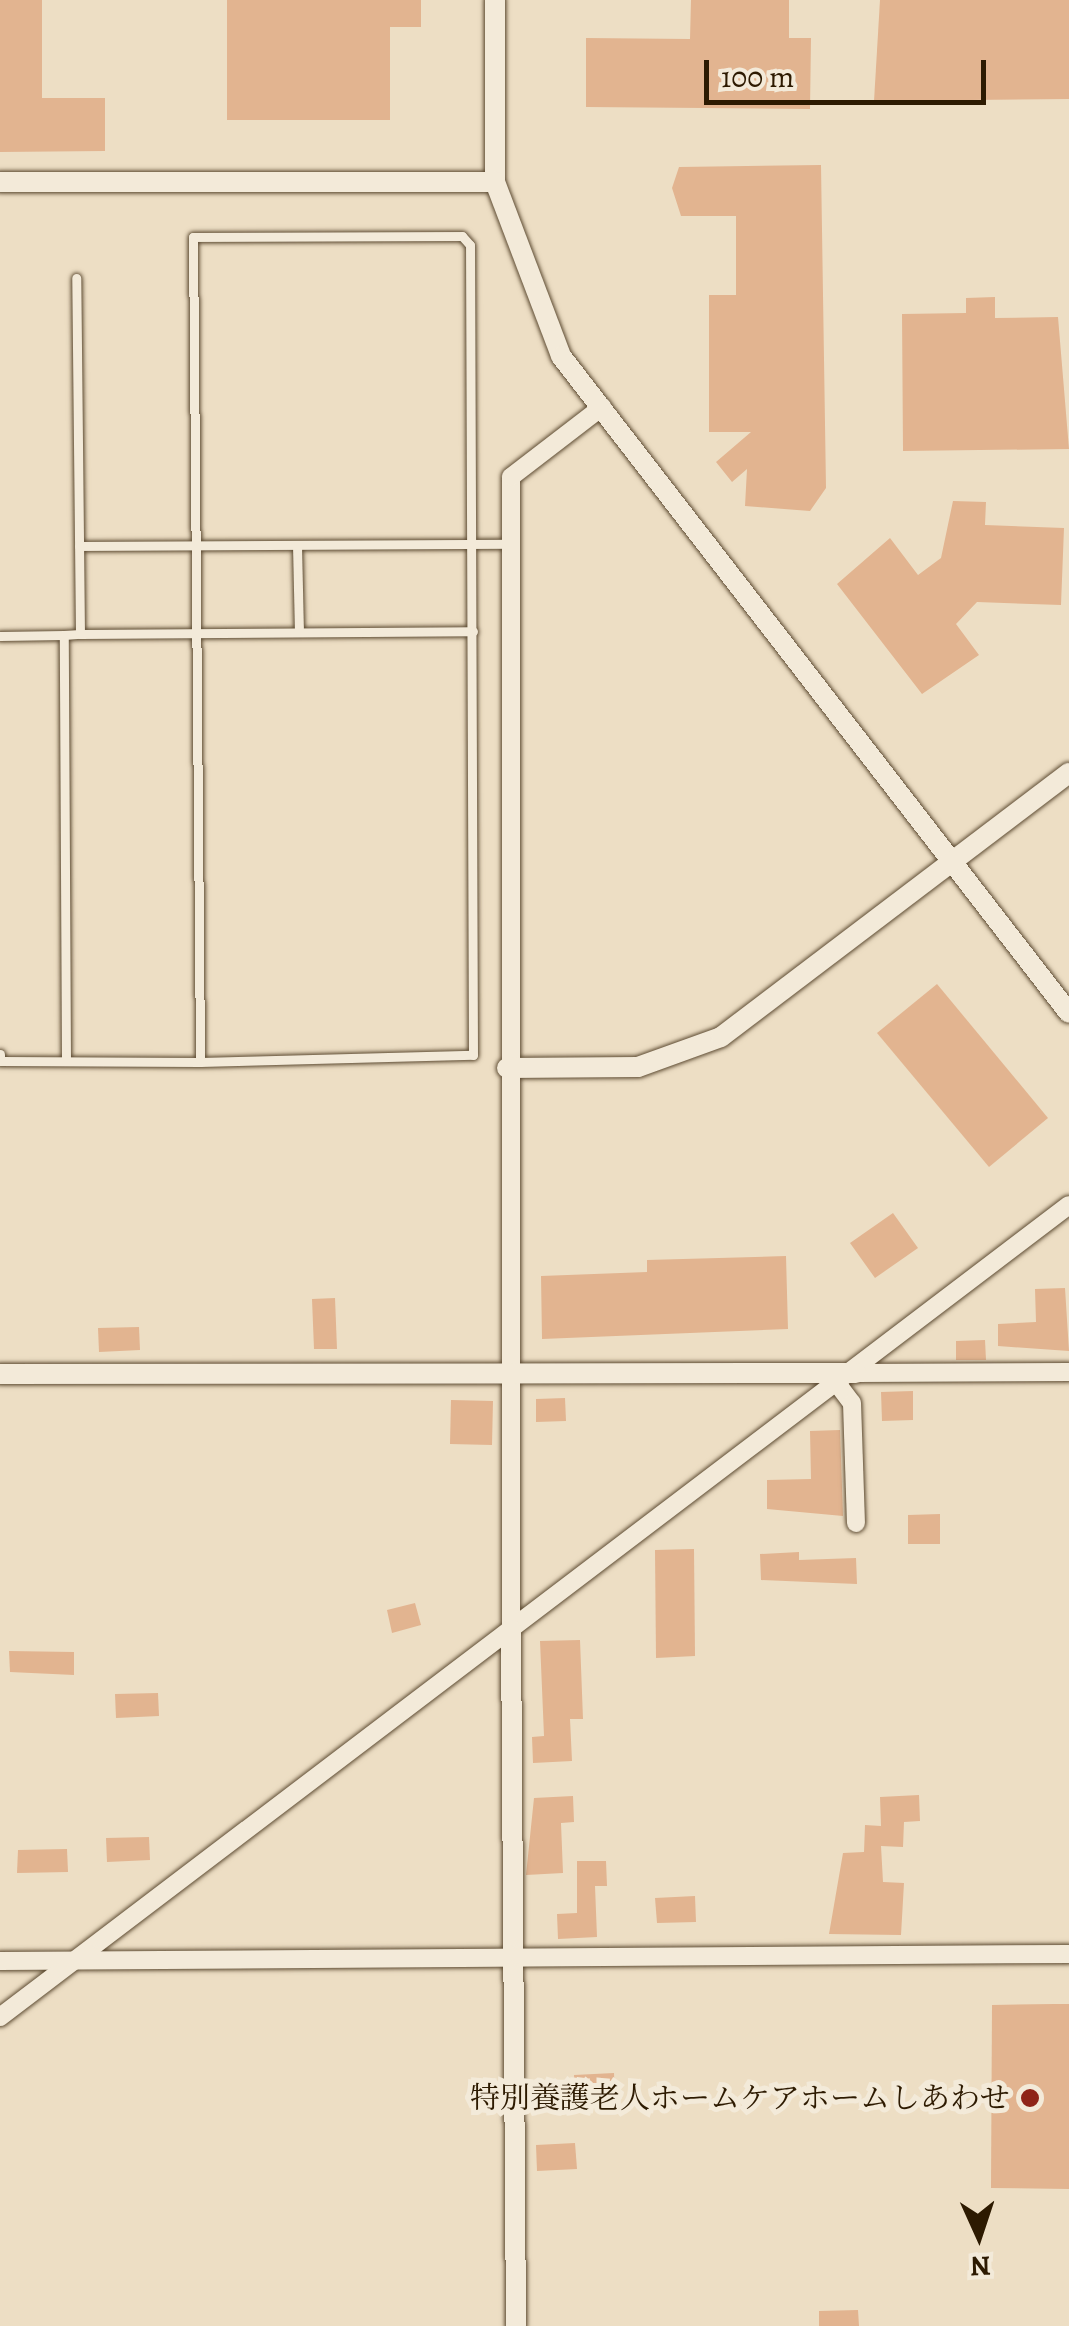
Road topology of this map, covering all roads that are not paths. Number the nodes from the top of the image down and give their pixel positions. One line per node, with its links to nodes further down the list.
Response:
1 (495, 0): 3 (street)
2 (0, 182): 3 (street)
3 (495, 182): 5 (street)
4 (76, 278): 9 (lane)
5 (602, 407): 7 (street); 18 (street)
6 (471, 544): 7 (lane); 8 (lane); 10 (lane); 11 (lane)
7 (510, 544): 23 (street)
8 (297, 545): 10 (lane); 12 (lane)
9 (79, 546): 10 (lane); 13 (lane)
10 (194, 546): 14 (lane)
11 (473, 631): 12 (lane); 22 (lane)
12 (299, 632): 14 (lane)
13 (80, 634): 14 (lane); 16 (lane)
14 (196, 634): 22 (lane)
15 (0, 636): 16 (lane)
16 (64, 636): 21 (lane)
17 (1069, 774): 18 (street)
18 (954, 863): 19 (street); 23 (street)
19 (1069, 1014)
20 (0, 1054): 21 (lane)
21 (66, 1060): 22 (lane)
22 (200, 1062)
23 (507, 1068): 25 (street)
24 (1069, 1205): 28 (street)
25 (507, 1370): 27 (street); 28 (street); 30 (street)
26 (1069, 1372): 28 (street)
27 (0, 1374)
28 (847, 1380): 29 (street); 30 (street)
29 (856, 1523)
30 (512, 1630): 32 (street); 33 (street)
31 (1069, 1954): 32 (street)
32 (515, 1957): 33 (street); 36 (street)
33 (75, 1960): 34 (street); 35 (street)
34 (0, 1961)
35 (0, 2017)
36 (516, 2326)

